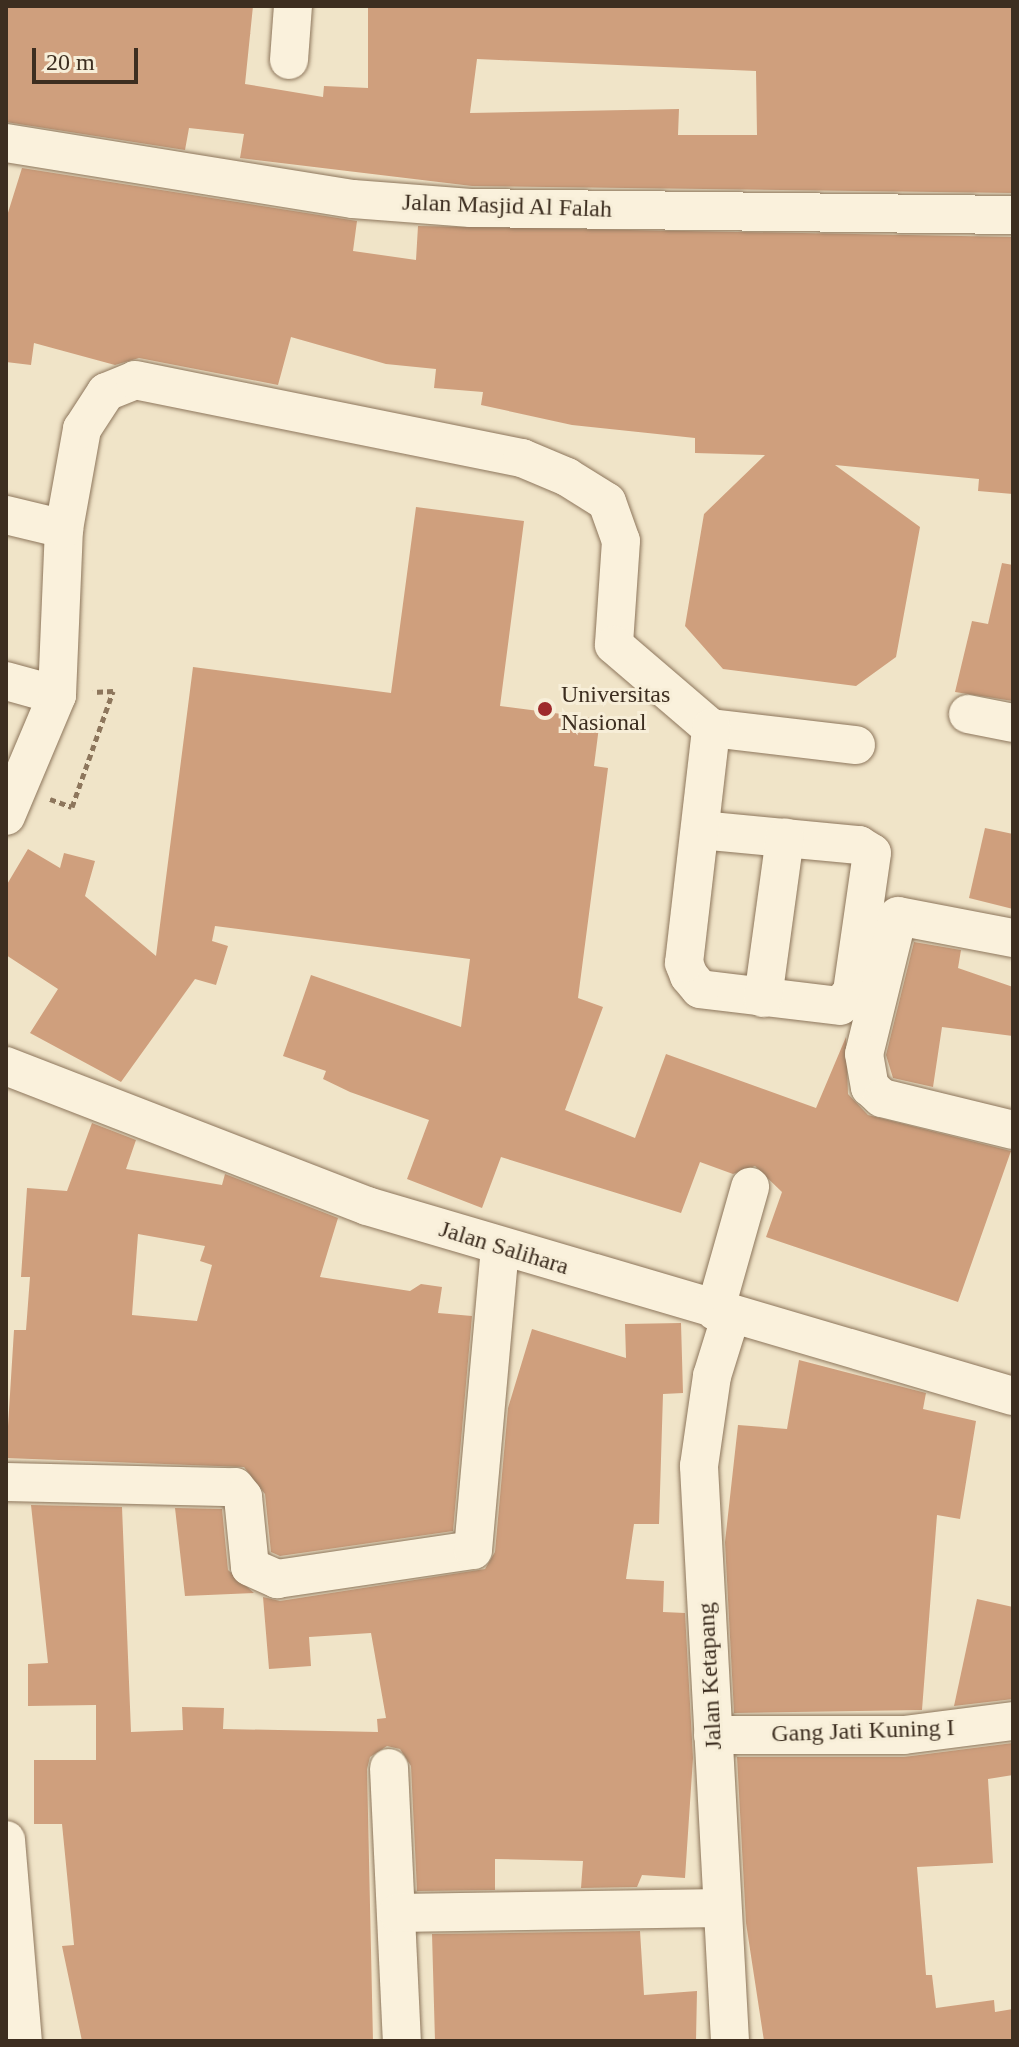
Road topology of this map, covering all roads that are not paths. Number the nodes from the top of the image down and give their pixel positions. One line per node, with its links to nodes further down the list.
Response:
1 (293, 6): 2 (street)
2 (289, 60)
3 (6, 143): 4 (street, Jalan Masjid Al Falah)
4 (1013, 215)
5 (6, 515): 6 (street)
6 (64, 529): 8 (street); 11 (street)
7 (6, 681): 8 (street)
8 (57, 695): 13 (street)
9 (968, 714): 10 (street)
10 (1013, 723)
11 (711, 728): 12 (street); 14 (street)
12 (856, 745)
13 (15, 783)
14 (700, 830): 15 (street); 17 (street)
15 (785, 838): 17 (street); 17 (street)
16 (1013, 938): 19 (street)
17 (763, 998)
18 (6, 1066): 21 (street, Jalan Salihara)
19 (1013, 1130)
20 (750, 1187): 22 (street, Jalan Ketapang)
21 (500, 1247): 22 (street, Jalan Salihara); 24 (street)
22 (723, 1313): 23 (street, Jalan Salihara); 26 (street, Jalan Ketapang)
23 (1013, 1396)
24 (6, 1482)
25 (1013, 1721): 26 (street, Gang Jati Kuning I)
26 (713, 1735): 29 (street, Jalan Ketapang)
27 (389, 1768): 30 (street)
28 (8, 1863): 31 (street)
29 (720, 1908): 30 (street); 33 (street, Jalan Ketapang)
30 (398, 1913): 32 (street)
31 (23, 2041)
32 (402, 2041)
33 (730, 2041)

